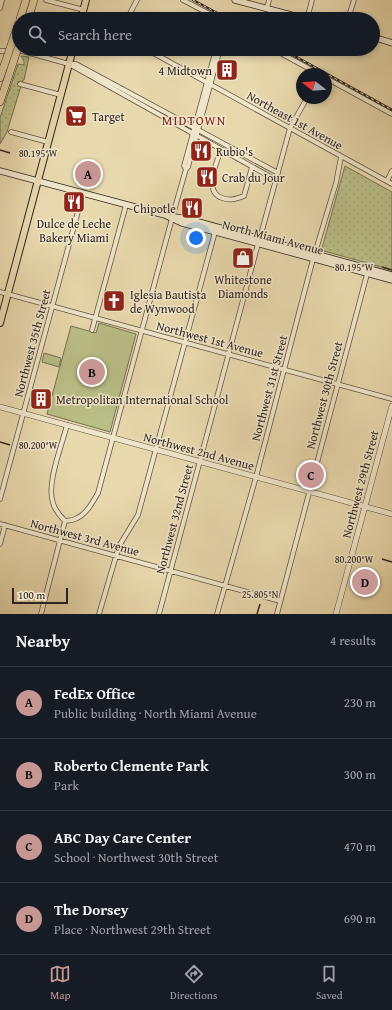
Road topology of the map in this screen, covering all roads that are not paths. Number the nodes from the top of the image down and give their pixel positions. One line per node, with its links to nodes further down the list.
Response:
1 (2, 0): 12 (street)
2 (26, 0): 14 (highway)
3 (34, 0): 15 (highway)
4 (46, 0): 16 (street)
5 (86, 0): 17 (main road)
6 (137, 0): 18 (street)
7 (183, 0): 19 (street)
8 (235, 0): 13 (main road)
9 (269, 0): 13 (street)
10 (312, 0): 21 (street)
11 (354, 0): 22 (street)
12 (0, 8)
13 (267, 8): 20 (main road)
14 (22, 12)
15 (30, 12)
16 (77, 12)
17 (83, 12)
18 (131, 12)
19 (205, 12)
20 (282, 12)
21 (309, 12)
22 (350, 12)
23 (380, 40): 25 (main road)
24 (12, 41): 37 (highway, bridge)
25 (392, 43)
26 (0, 51): 27 (street)
27 (12, 51)
28 (15, 56): 42 (highway, bridge)
29 (40, 56): 35 (street)
30 (71, 56): 35 (main road)
31 (159, 56): 39 (street, Northeast 1st Avenue)
32 (215, 56): 39 (street)
33 (218, 56): 39 (street)
34 (286, 56): 36 (street)
35 (69, 64): 41 (main road); 46 (street); 48 (street)
36 (308, 68)
37 (0, 78)
38 (332, 81): 44 (street)
39 (209, 83): 45 (street, Northeast 1st Avenue); 46 (street)
40 (20, 84): 41 (street)
41 (61, 95): 49 (main road)
42 (0, 102)
43 (304, 104): 45 (street, Northwest 32nd Street)
44 (392, 114)
45 (290, 128): 51 (street, Northeast 1st Avenue); 55 (street, Northwest 32nd Street)
46 (196, 129): 48 (street); 55 (street)
47 (11, 132): 49 (street)
48 (195, 135): 50 (street); 62 (street)
49 (48, 142): 56 (main road)
50 (221, 149): 52 (street); 52 (street)
51 (341, 157): 58 (street, Northeast 1st Avenue); 66 (street, Northwest 31st Street)
52 (252, 167): 57 (street)
53 (0, 171): 56 (main road, North Miami Avenue)
54 (392, 171): 58 (street)
55 (278, 173): 57 (street, Northwest 32nd Street)
56 (38, 180): 60 (main road, North Miami Avenue); 71 (main road)
57 (276, 180): 65 (street, Northwest 32nd Street)
58 (386, 181): 59 (street, Northeast 1st Avenue)
59 (392, 184)
60 (83, 193): 61 (main road, North Miami Avenue); 72 (street, Northwest 35th Street)
61 (126, 205): 62 (main road, North Miami Avenue); 73 (street)
62 (172, 217): 63 (main road, North Miami Avenue); 65 (main road, North Miami Avenue); 76 (street)
63 (201, 228): 64 (main road, North Miami Avenue); 65 (main road)
64 (215, 232): 65 (main road, North Miami Avenue); 77 (street)
65 (259, 241): 66 (main road, North Miami Avenue); 66 (main road, North Miami Avenue); 78 (street, Northwest 32nd Street)
66 (314, 256): 67 (main road, North Miami Avenue); 68 (main road); 79 (street, Northwest 31st Street)
67 (367, 274): 69 (main road, North Miami Avenue); 80 (street, Northwest 30th Street)
68 (392, 275)
69 (392, 280)
70 (0, 292): 71 (street, Northwest 1st Avenue)
71 (8, 294): 72 (street, Northwest 1st Avenue); 74 (main road)
72 (52, 306): 73 (street, Northwest 1st Avenue); 84 (street, Northwest 35th Street)
73 (96, 317): 75 (street); 76 (street, Northwest 1st Avenue)
74 (0, 323)
75 (92, 330)
76 (141, 331): 77 (street, Northwest 1st Avenue); 86 (street)
77 (185, 343): 78 (street, Northwest 1st Avenue); 87 (street)
78 (229, 354): 79 (street, Northwest 1st Avenue); 88 (street, Northwest 32nd Street)
79 (284, 369): 80 (street, Northwest 1st Avenue); 89 (street, Northwest 31st Street)
80 (337, 384): 81 (street, Northwest 1st Avenue); 90 (street, Northwest 30th Street)
81 (392, 399)
82 (392, 406): 92 (street, Northwest 29th Street)
83 (0, 407): 84 (street, Northwest 2nd Avenue)
84 (23, 413): 85 (street, Northwest 2nd Avenue); 91 (street, Northwest 35th Street)
85 (67, 425): 86 (street, Northwest 2nd Avenue); 94 (street)
86 (112, 438): 87 (street, Northwest 2nd Avenue); 94 (street)
87 (156, 450): 88 (street, Northwest 2nd Avenue); 99 (street)
88 (200, 462): 89 (street, Northwest 2nd Avenue); 100 (street, Northwest 32nd Street)
89 (256, 477): 90 (street, Northwest 2nd Avenue); 101 (street, Northwest 31st Street)
90 (309, 491): 92 (street, Northwest 2nd Avenue); 102 (street, Northwest 30th Street)
91 (0, 499)
92 (364, 506): 93 (street, Northwest 2nd Avenue); 108 (street, Northwest 29th Street)
93 (392, 514)
94 (65, 521): 97 (street)
95 (0, 524): 96 (street, Northwest 3rd Avenue)
96 (5, 525): 97 (street, Northwest 3rd Avenue); 98 (street)
97 (60, 541): 99 (street, Northwest 3rd Avenue); 103 (street)
98 (0, 544)
99 (115, 556): 100 (street, Northwest 3rd Avenue); 104 (street)
100 (170, 571): 101 (street, Northwest 3rd Avenue); 105 (street, Northwest 32nd Street)
101 (225, 586): 102 (street, Northwest 3rd Avenue); 106 (street, Northwest 31st Street)
102 (280, 600): 107 (street, Northwest 30th Street)
103 (41, 614)
104 (99, 614)
105 (159, 614)
106 (217, 614)
107 (277, 614)
108 (336, 614)

